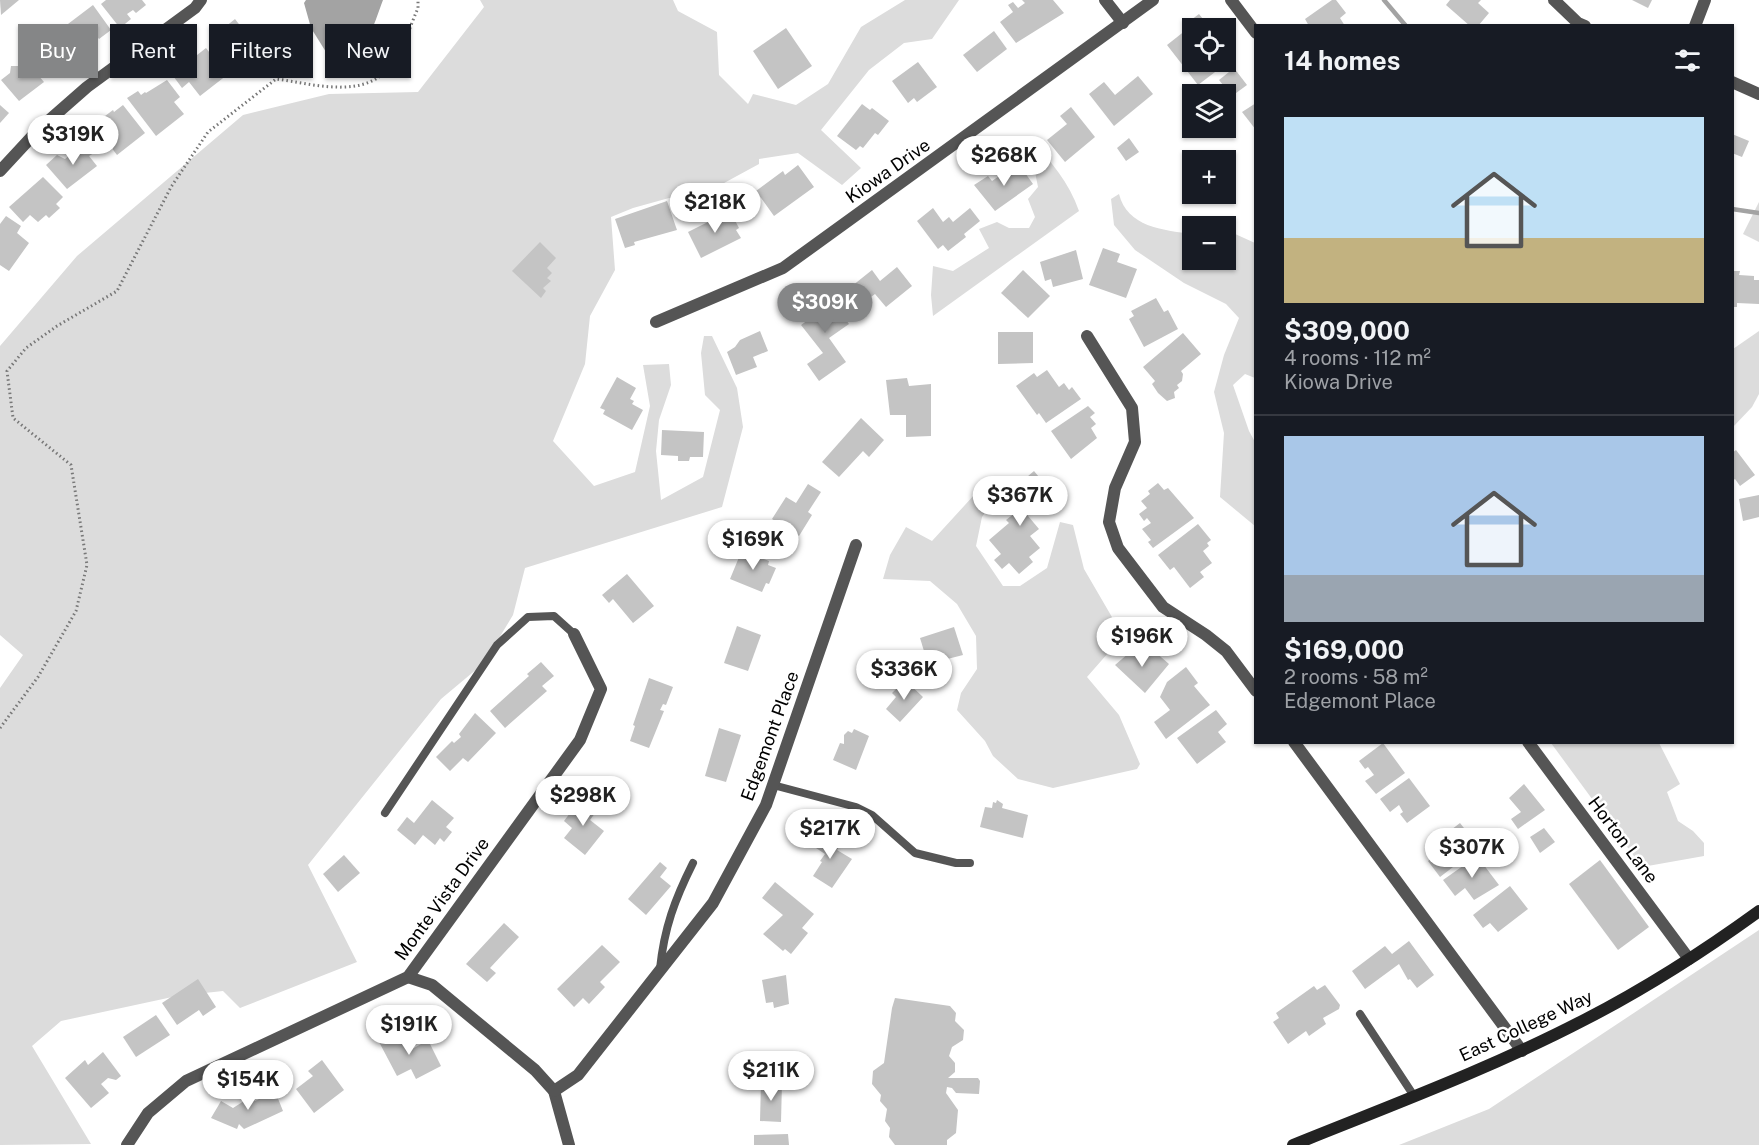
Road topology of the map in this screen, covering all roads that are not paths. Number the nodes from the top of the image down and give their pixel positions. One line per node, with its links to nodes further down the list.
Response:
1 (201, 0): 13 (street)
2 (1105, 0): 7 (street)
3 (1153, 0): 7 (street, Kiowa Drive)
4 (1231, 0): 10 (street)
5 (1554, 0): 8 (street)
6 (1705, 0): 9 (street)
7 (1123, 23): 14 (street, Kiowa Drive)
8 (1580, 24)
9 (1696, 24)
10 (1254, 30)
11 (1734, 83): 12 (street)
12 (1759, 93)
13 (0, 171)
14 (656, 322)
15 (1087, 336): 18 (street)
16 (856, 545): 21 (street, Edgemont Place)
17 (574, 634): 22 (lane); 28 (street, Monte Vista Drive)
18 (1254, 688)
19 (1295, 744): 30 (street)
20 (1529, 744): 26 (street, Horton Lane)
21 (773, 785): 24 (lane); 27 (street, Edgemont Place)
22 (385, 813)
23 (693, 863): 27 (lane)
24 (970, 863)
25 (1759, 911): 26 (main road, East College Way)
26 (1689, 959): 30 (main road, East College Way)
27 (660, 970): 31 (street, Edgemont Place)
28 (408, 977): 31 (street, Monte Vista Drive); 33 (street)
29 (1360, 1014): 32 (lane)
30 (1522, 1050): 32 (main road, East College Way)
31 (554, 1091): 34 (street, Monte Vista Drive)
32 (1414, 1096): 35 (main road, East College Way)
33 (127, 1145)
34 (569, 1145)
35 (1293, 1145)

